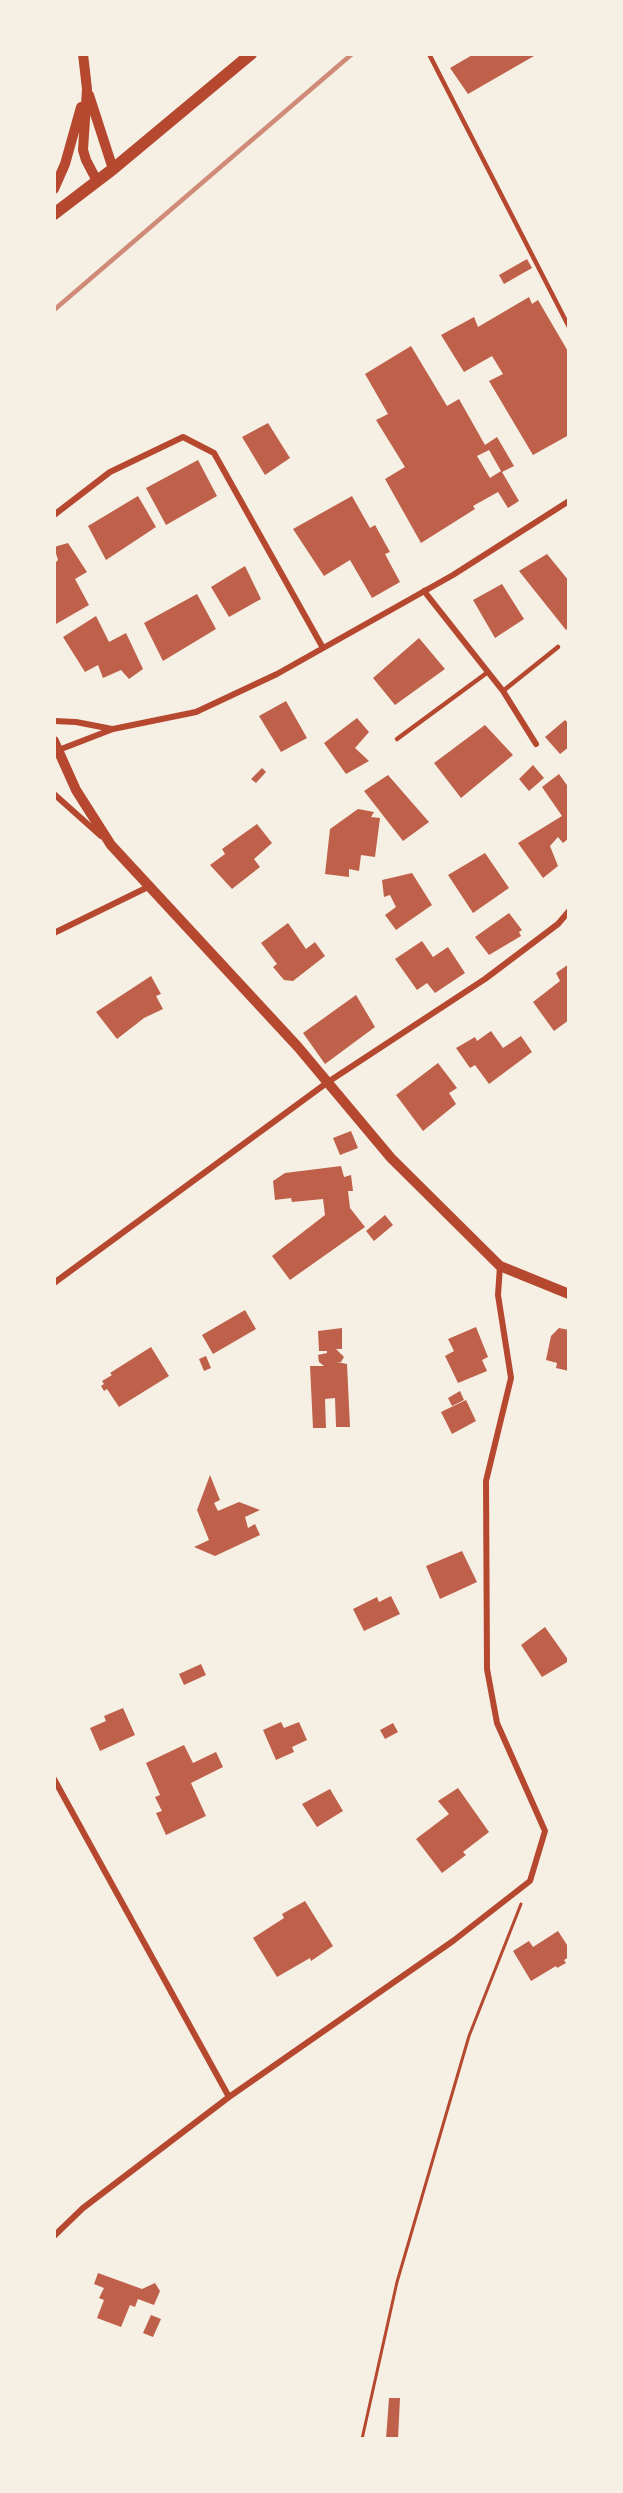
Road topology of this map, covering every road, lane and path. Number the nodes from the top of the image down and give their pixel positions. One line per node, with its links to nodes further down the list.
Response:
1 (83, 54): 4 (street)
2 (251, 54): 5 (main road)
3 (429, 54): 9 (lane)
4 (87, 89): 5 (street); 6 (street); 7 (street)
5 (113, 169): 6 (main road)
6 (98, 181): 8 (main road)
7 (54, 189)
8 (54, 214)
9 (569, 327)
10 (569, 501): 12 (street)
11 (54, 515): 14 (street)
12 (424, 591): 14 (street); 15 (street)
13 (558, 647): 16 (lane)
14 (323, 648): 18 (street)
15 (488, 672): 16 (street); 19 (lane)
16 (503, 691): 20 (street)
17 (54, 721): 18 (street)
18 (113, 729): 21 (street)
19 (397, 739)
20 (536, 744)
21 (55, 748): 23 (street)
22 (54, 794): 23 (street)
23 (111, 845): 24 (street)
24 (148, 887): 26 (street); 27 (street)
25 (569, 911): 27 (street)
26 (54, 933)
27 (328, 1082): 28 (street); 29 (street)
28 (500, 1266): 30 (street); 32 (street)
29 (54, 1283)
30 (569, 1294)
31 (54, 1779): 33 (street)
32 (530, 1881): 33 (street); 35 (path)
33 (229, 2097): 34 (street)
34 (54, 2236)
35 (362, 2439)

